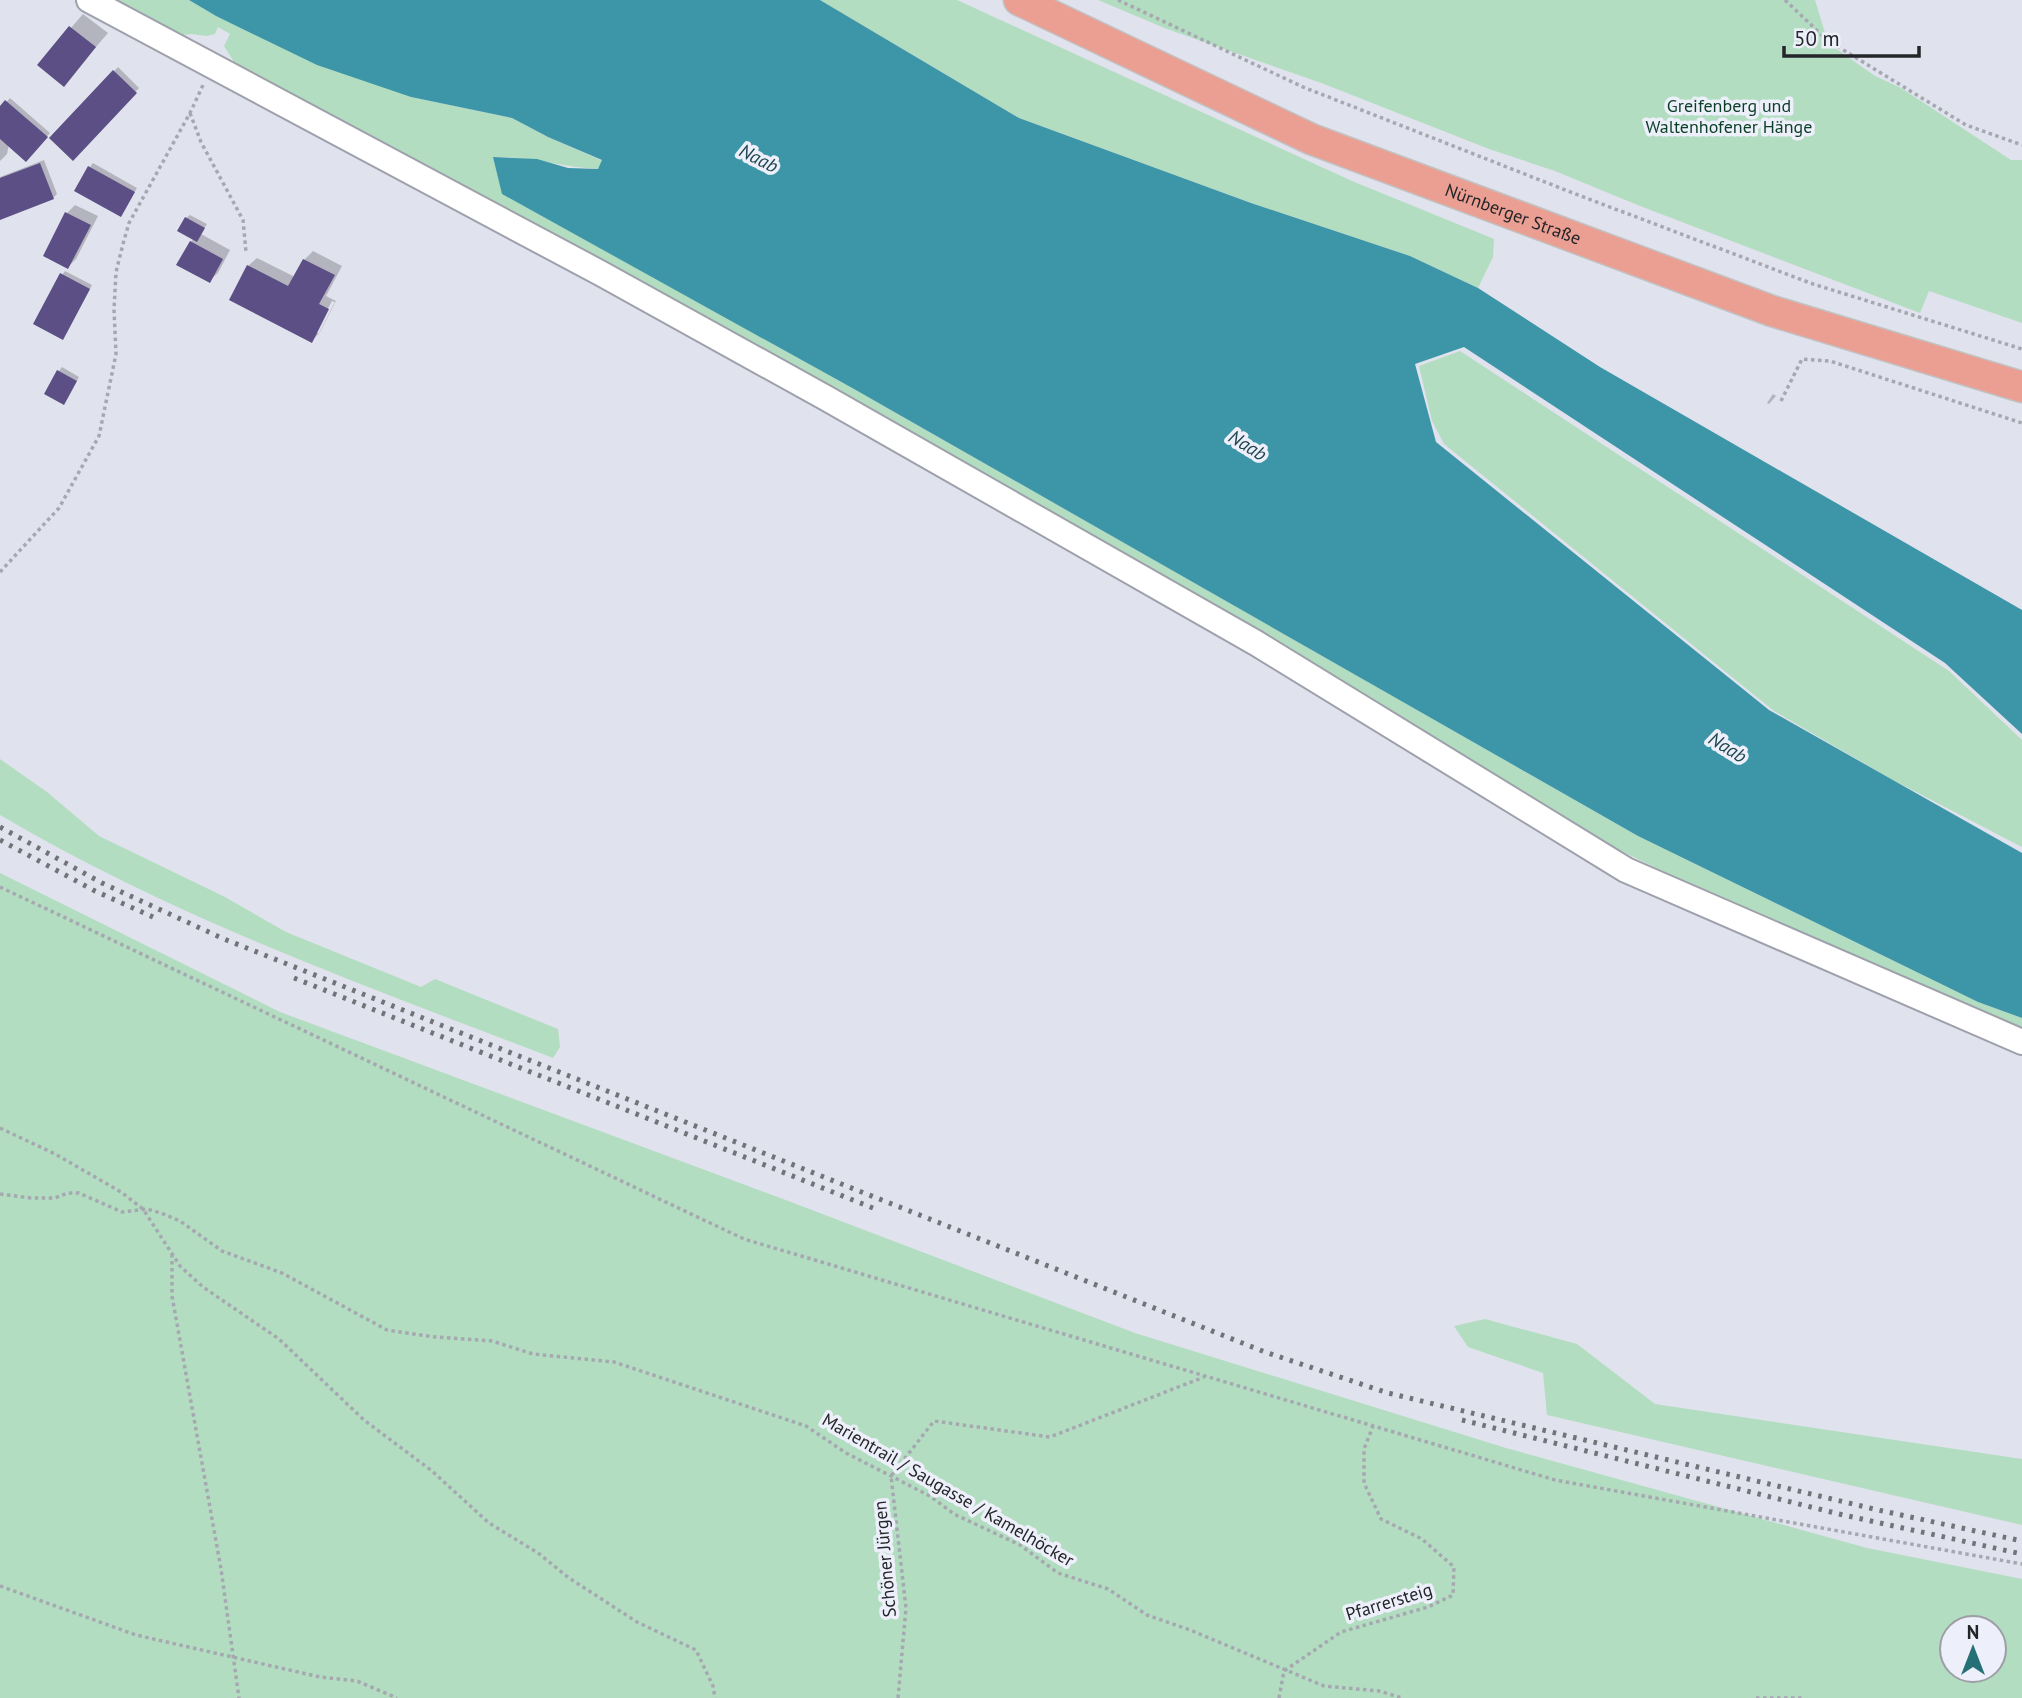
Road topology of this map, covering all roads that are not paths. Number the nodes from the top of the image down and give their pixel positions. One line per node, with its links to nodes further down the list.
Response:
1 (89, 0): 4 (street)
2 (1019, 0): 3 (main road, Nürnberger Straße)
3 (2022, 387)
4 (2022, 1042)

